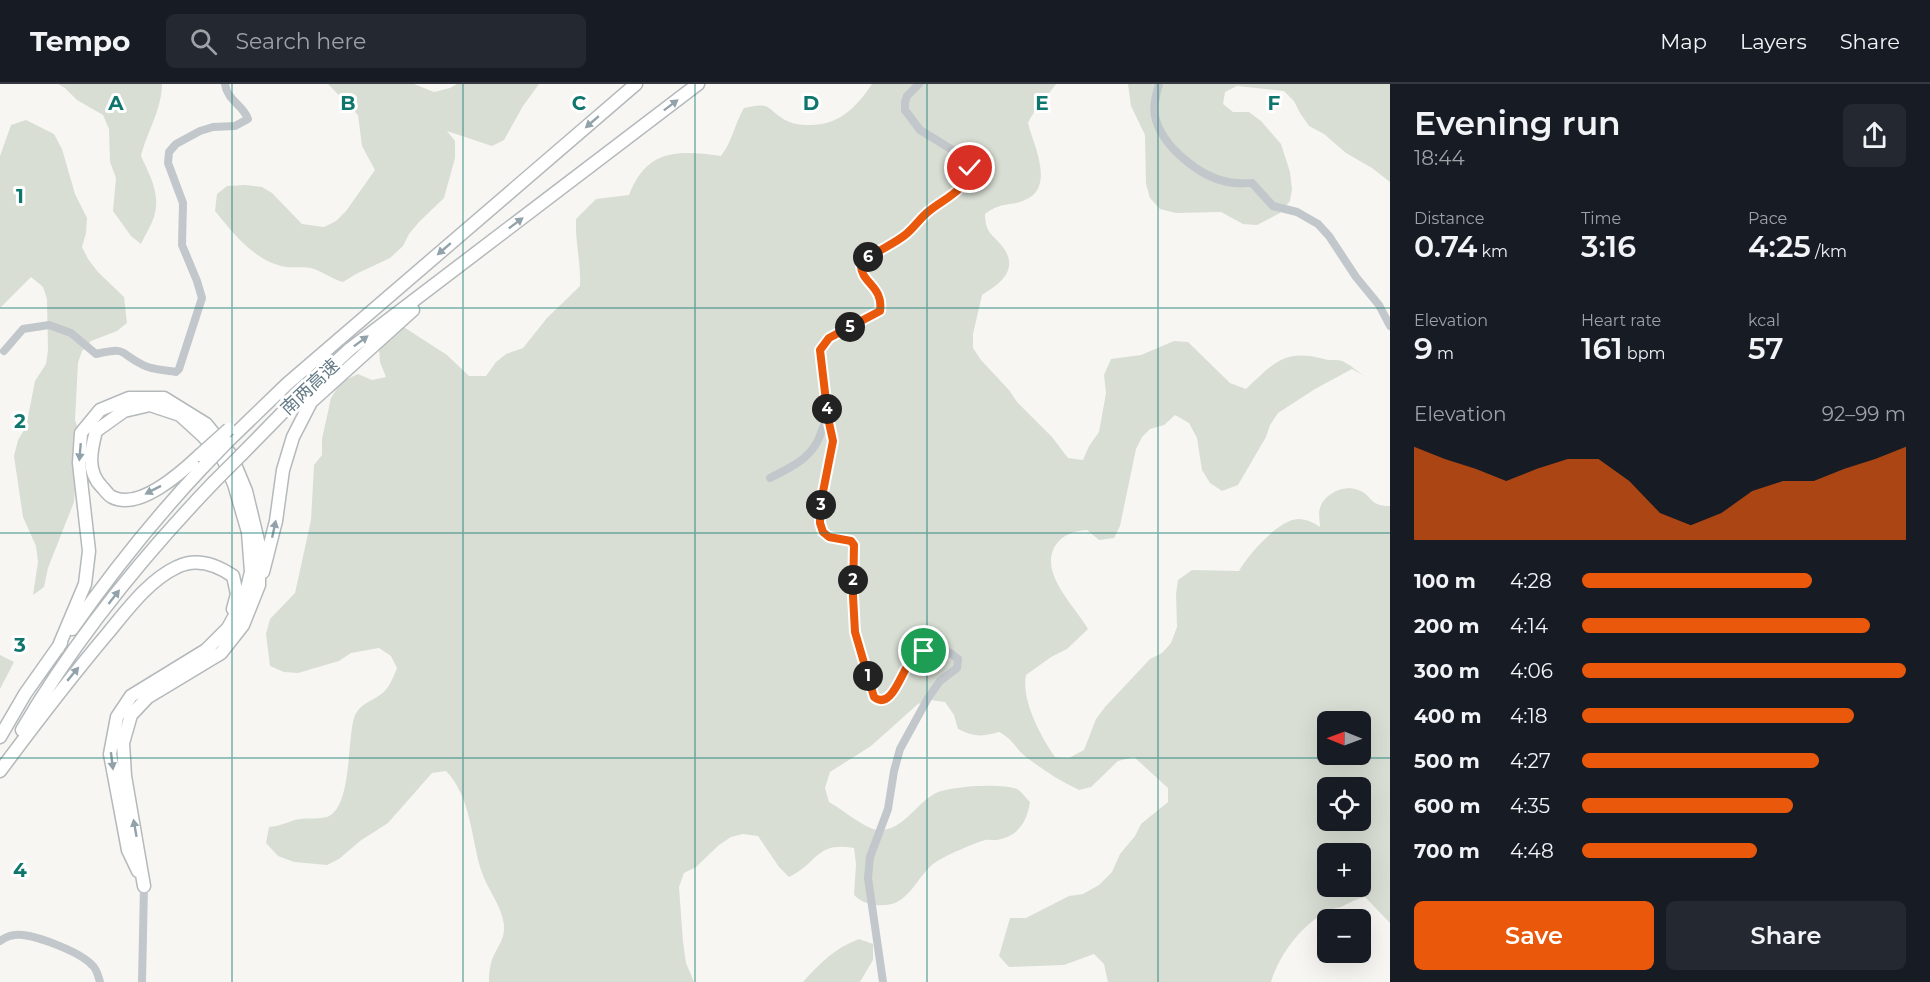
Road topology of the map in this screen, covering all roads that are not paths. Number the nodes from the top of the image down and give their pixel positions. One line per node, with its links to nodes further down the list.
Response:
1 (225, 84): 8 (street)
2 (636, 84): 10 (highway, 南两高速, one-way to 10, bridge)
3 (698, 84): 6 (highway, 南两高速, one-way to 3)
4 (919, 84): 9 (street)
5 (1158, 84): 7 (street)
6 (487, 245): 12 (highway, one-way to 6); 16 (highway, 南两高速, one-way to 6, bridge)
7 (1390, 326)
8 (4, 351)
9 (828, 418): 11 (street); 21 (street)
10 (202, 461): 13 (highway, one-way to 13); 14 (highway)
11 (770, 478)
12 (259, 585): 13 (highway); 14 (highway, one-way to 14)
13 (232, 631): 16 (highway, one-way to 13); 17 (highway)
14 (58, 648): 15 (highway)
15 (0, 737)
16 (0, 769)
17 (144, 886): 20 (street)
18 (0, 941): 19 (street)
19 (100, 982)
20 (142, 982)
21 (883, 982)

